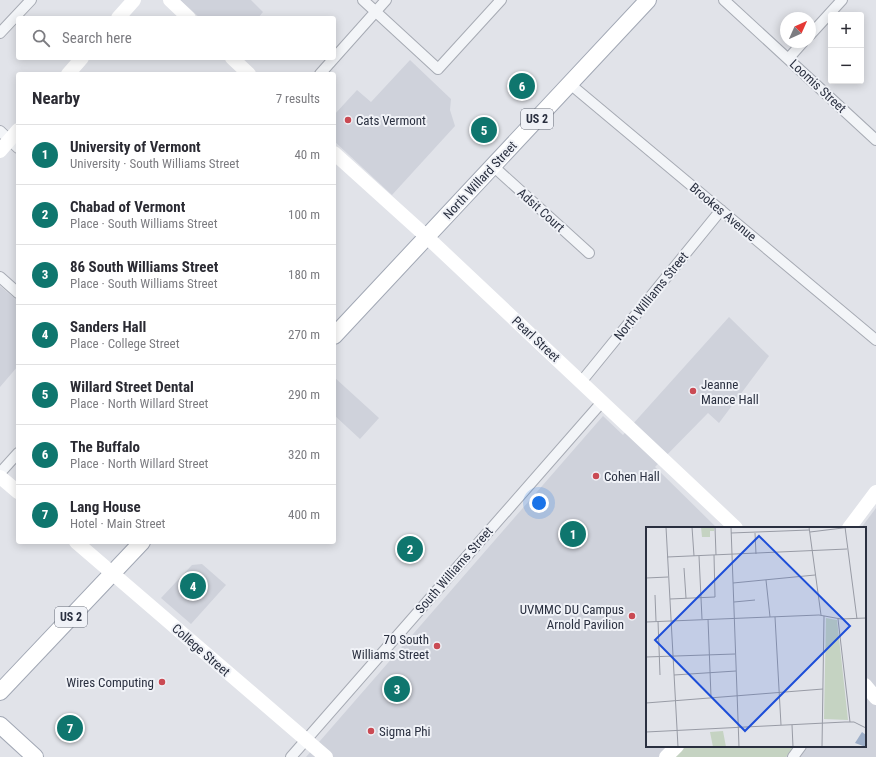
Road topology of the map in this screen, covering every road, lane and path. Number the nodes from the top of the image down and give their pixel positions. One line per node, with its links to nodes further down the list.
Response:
1 (31, 0): 14 (street)
2 (134, 0): 11 (main road)
3 (170, 0): 12 (main road)
4 (362, 0): 10 (street)
5 (386, 0): 10 (street)
6 (501, 0): 10 (street)
7 (648, 0): 24 (main road, North Willard Street / US 2)
8 (724, 0): 17 (street, Loomis Street)
9 (842, 0): 13 (street)
10 (375, 12): 16 (street)
11 (120, 16)
12 (187, 16)
13 (816, 28)
14 (0, 33)
15 (798, 48): 17 (street)
16 (336, 56)
17 (788, 59): 26 (street, Loomis Street)
18 (80, 60): 21 (main road)
19 (234, 60): 22 (main road)
20 (332, 60): 23 (street)
21 (70, 72)
22 (247, 72)
23 (322, 72)
24 (570, 84): 29 (main road, North Willard Street / US 2); 30 (street, Brookes Avenue)
25 (11, 137): 27 (main road)
26 (876, 140)
27 (0, 151)
28 (336, 155): 31 (main road, Pearl Street)
29 (493, 166): 31 (main road, North Willard Street / US 2); 32 (street, Adsit Court)
30 (721, 210): 36 (street, Brookes Avenue); 37 (street, North Williams Street)
31 (427, 237): 35 (main road, US 2); 37 (main road, Pearl Street)
32 (589, 254)
33 (0, 278): 34 (street)
34 (16, 291)
35 (336, 334)
36 (876, 340)
37 (581, 382): 38 (main road, Pearl Street)
38 (602, 402): 44 (main road, Pearl Street); 53 (street, South Williams Street)
39 (16, 455): 40 (street)
40 (0, 473)
41 (0, 477): 42 (main road)
42 (16, 490)
43 (876, 492): 45 (main road)
44 (735, 527)
45 (850, 527)
46 (78, 544): 48 (main road, College Street)
47 (140, 544): 48 (main road, US 2)
48 (112, 573): 50 (main road, US 2); 53 (main road, College Street)
49 (866, 687): 51 (main road)
50 (0, 692)
51 (876, 698)
52 (0, 725): 56 (main road)
53 (307, 740): 57 (street, South Williams Street); 58 (main road, College Street)
54 (676, 747): 59 (main road)
55 (800, 747): 60 (street)
56 (35, 757)
57 (291, 757)
58 (326, 757)
59 (666, 757)
60 (792, 757)

